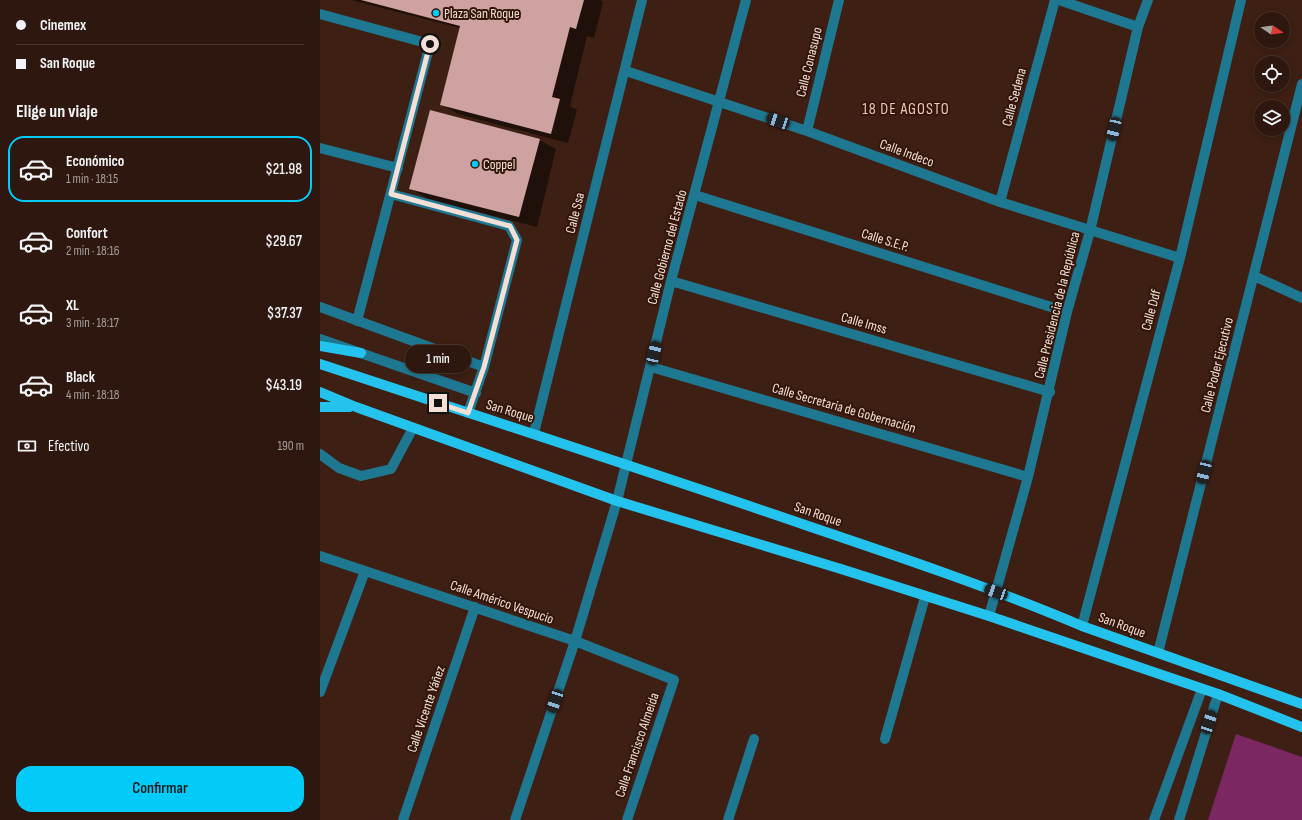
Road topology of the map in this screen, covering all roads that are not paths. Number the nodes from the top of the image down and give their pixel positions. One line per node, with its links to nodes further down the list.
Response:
1 (642, 0): 10 (street, Calle Ssa)
2 (746, 0): 12 (street, Calle Gobierno del Estado)
3 (839, 0): 13 (street, Calle Conasupo)
4 (1055, 0): 18 (street, Calle Sedena)
5 (1059, 0): 9 (street)
6 (1148, 0): 9 (street, Calle Presidencia de la República)
7 (1241, 0): 20 (street, Calle Ddf)
8 (320, 14): 15 (street)
9 (1138, 27): 19 (street, Calle Presidencia de la República)
10 (626, 71): 12 (street, Calle Indeco); 40 (street, Calle Ssa)
11 (1302, 84): 21 (street, Calle Poder Ejecutivo)
12 (720, 101): 13 (street, Calle Indeco); 17 (street, Calle Gobierno del Estado)
13 (807, 131): 18 (street, Calle Indeco)
14 (320, 148): 15 (street)
15 (398, 168): 16 (street)
16 (391, 194): 26 (street); 31 (street)
17 (695, 195): 22 (street, Calle Gobierno del Estado); 25 (street, Calle S.E.P.)
18 (1000, 202): 19 (street, Calle Indeco)
19 (1090, 231): 20 (street, Calle Indeco); 25 (street, Calle Presidencia de la República)
20 (1180, 258): 51 (street, Calle Ddf)
21 (1254, 276): 23 (street); 53 (street, Calle Poder Ejecutivo)
22 (671, 281): 32 (street, Calle Gobierno del Estado); 34 (street, Calle Imss)
23 (1302, 298)
24 (320, 307): 26 (street)
25 (1068, 312): 34 (street, Calle Presidencia de la República)
26 (357, 321): 31 (street)
27 (320, 340): 29 (street)
28 (320, 346): 29 (main road)
29 (361, 354): 35 (street)
30 (320, 364): 38 (main road, San Roque)
31 (484, 367): 35 (street)
32 (651, 367): 42 (street, Calle Gobierno del Estado); 43 (street, Calle Secretaria de Gobernación)
33 (320, 392): 37 (main road)
34 (1050, 392): 43 (street, Calle Presidencia de la República)
35 (476, 393): 38 (street)
36 (320, 407): 37 (main road)
37 (356, 407): 39 (main road)
38 (468, 413): 40 (main road, San Roque)
39 (413, 428): 41 (street); 44 (main road)
40 (534, 433): 42 (main road, San Roque)
41 (320, 454)
42 (627, 463): 44 (street, Calle Gobierno del Estado); 47 (main road, San Roque)
43 (1028, 477): 47 (street, Calle Presidencia de la República)
44 (617, 501): 48 (main road); 52 (street, Calle Gobierno del Estado)
45 (320, 556): 46 (street, Calle Américo Vespucio)
46 (364, 571): 49 (street, Calle Américo Vespucio); 56 (street)
47 (996, 592): 50 (street, Calle Presidencia de la República); 51 (main road, San Roque)
48 (925, 597): 50 (main road); 61 (street)
49 (476, 607): 52 (street, Calle Américo Vespucio); 62 (street, Calle Vicente Yáñez)
50 (989, 616): 55 (main road)
51 (1082, 626): 53 (main road, San Roque)
52 (575, 641): 54 (street, Calle Américo Vespucio); 63 (street, Calle Gobierno del Estado)
53 (1158, 653): 58 (main road, San Roque)
54 (674, 680): 64 (street, Calle Francisco Almeida)
55 (1202, 689): 57 (main road); 66 (street)
56 (320, 692)
57 (1218, 694): 59 (main road); 67 (street)
58 (1302, 704)
59 (1302, 727)
60 (754, 739): 65 (street)
61 (885, 739)
62 (403, 820)
63 (515, 820)
64 (627, 820)
65 (728, 820)
66 (1154, 820)
67 (1179, 820)

